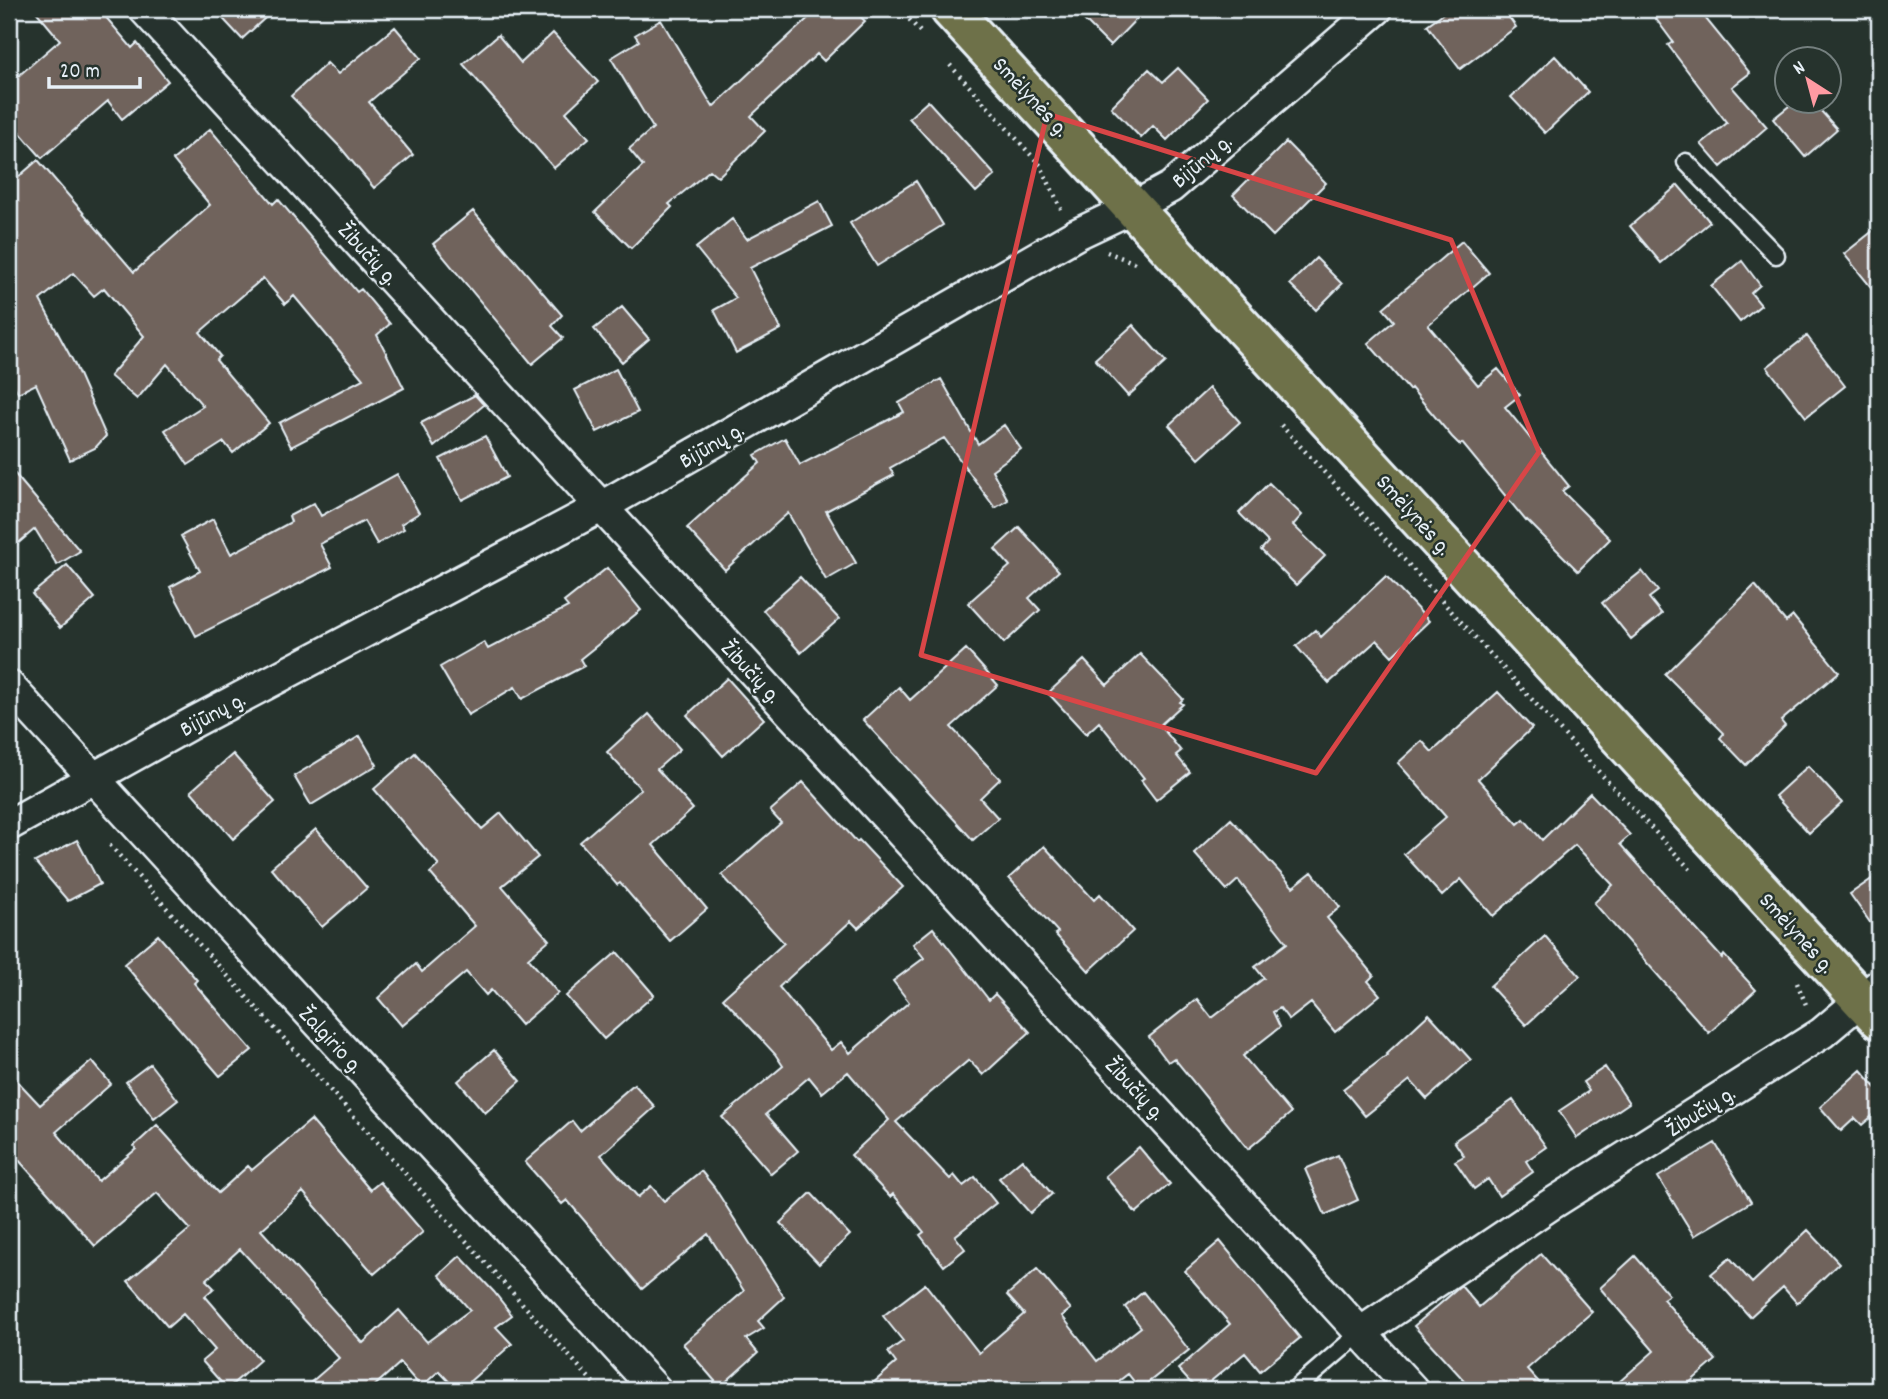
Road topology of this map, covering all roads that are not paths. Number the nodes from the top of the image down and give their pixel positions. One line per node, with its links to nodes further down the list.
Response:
1 (144, 9): 7 (street, Žibučių g.)
2 (950, 9): 5 (highway, Smėlynės g.)
3 (1377, 9): 5 (street, Bijūnų g.)
4 (1686, 162): 6 (lane)
5 (1135, 207): 7 (street, Bijūnų g.); 11 (highway, Smėlynės g.)
6 (1776, 254)
7 (601, 507): 9 (street, Bijūnų g.); 12 (street, Žibučių g.)
8 (9, 687): 9 (street, Žalgirio g.)
9 (91, 779): 10 (street, Bijūnų g.); 13 (street, Žalgirio g.)
10 (9, 825)
11 (1873, 1001): 12 (street, Žibučių g.)
12 (1360, 1333): 14 (lane); 15 (street, Žibučių g.)
13 (656, 1390)
14 (1294, 1390)
15 (1413, 1390)

